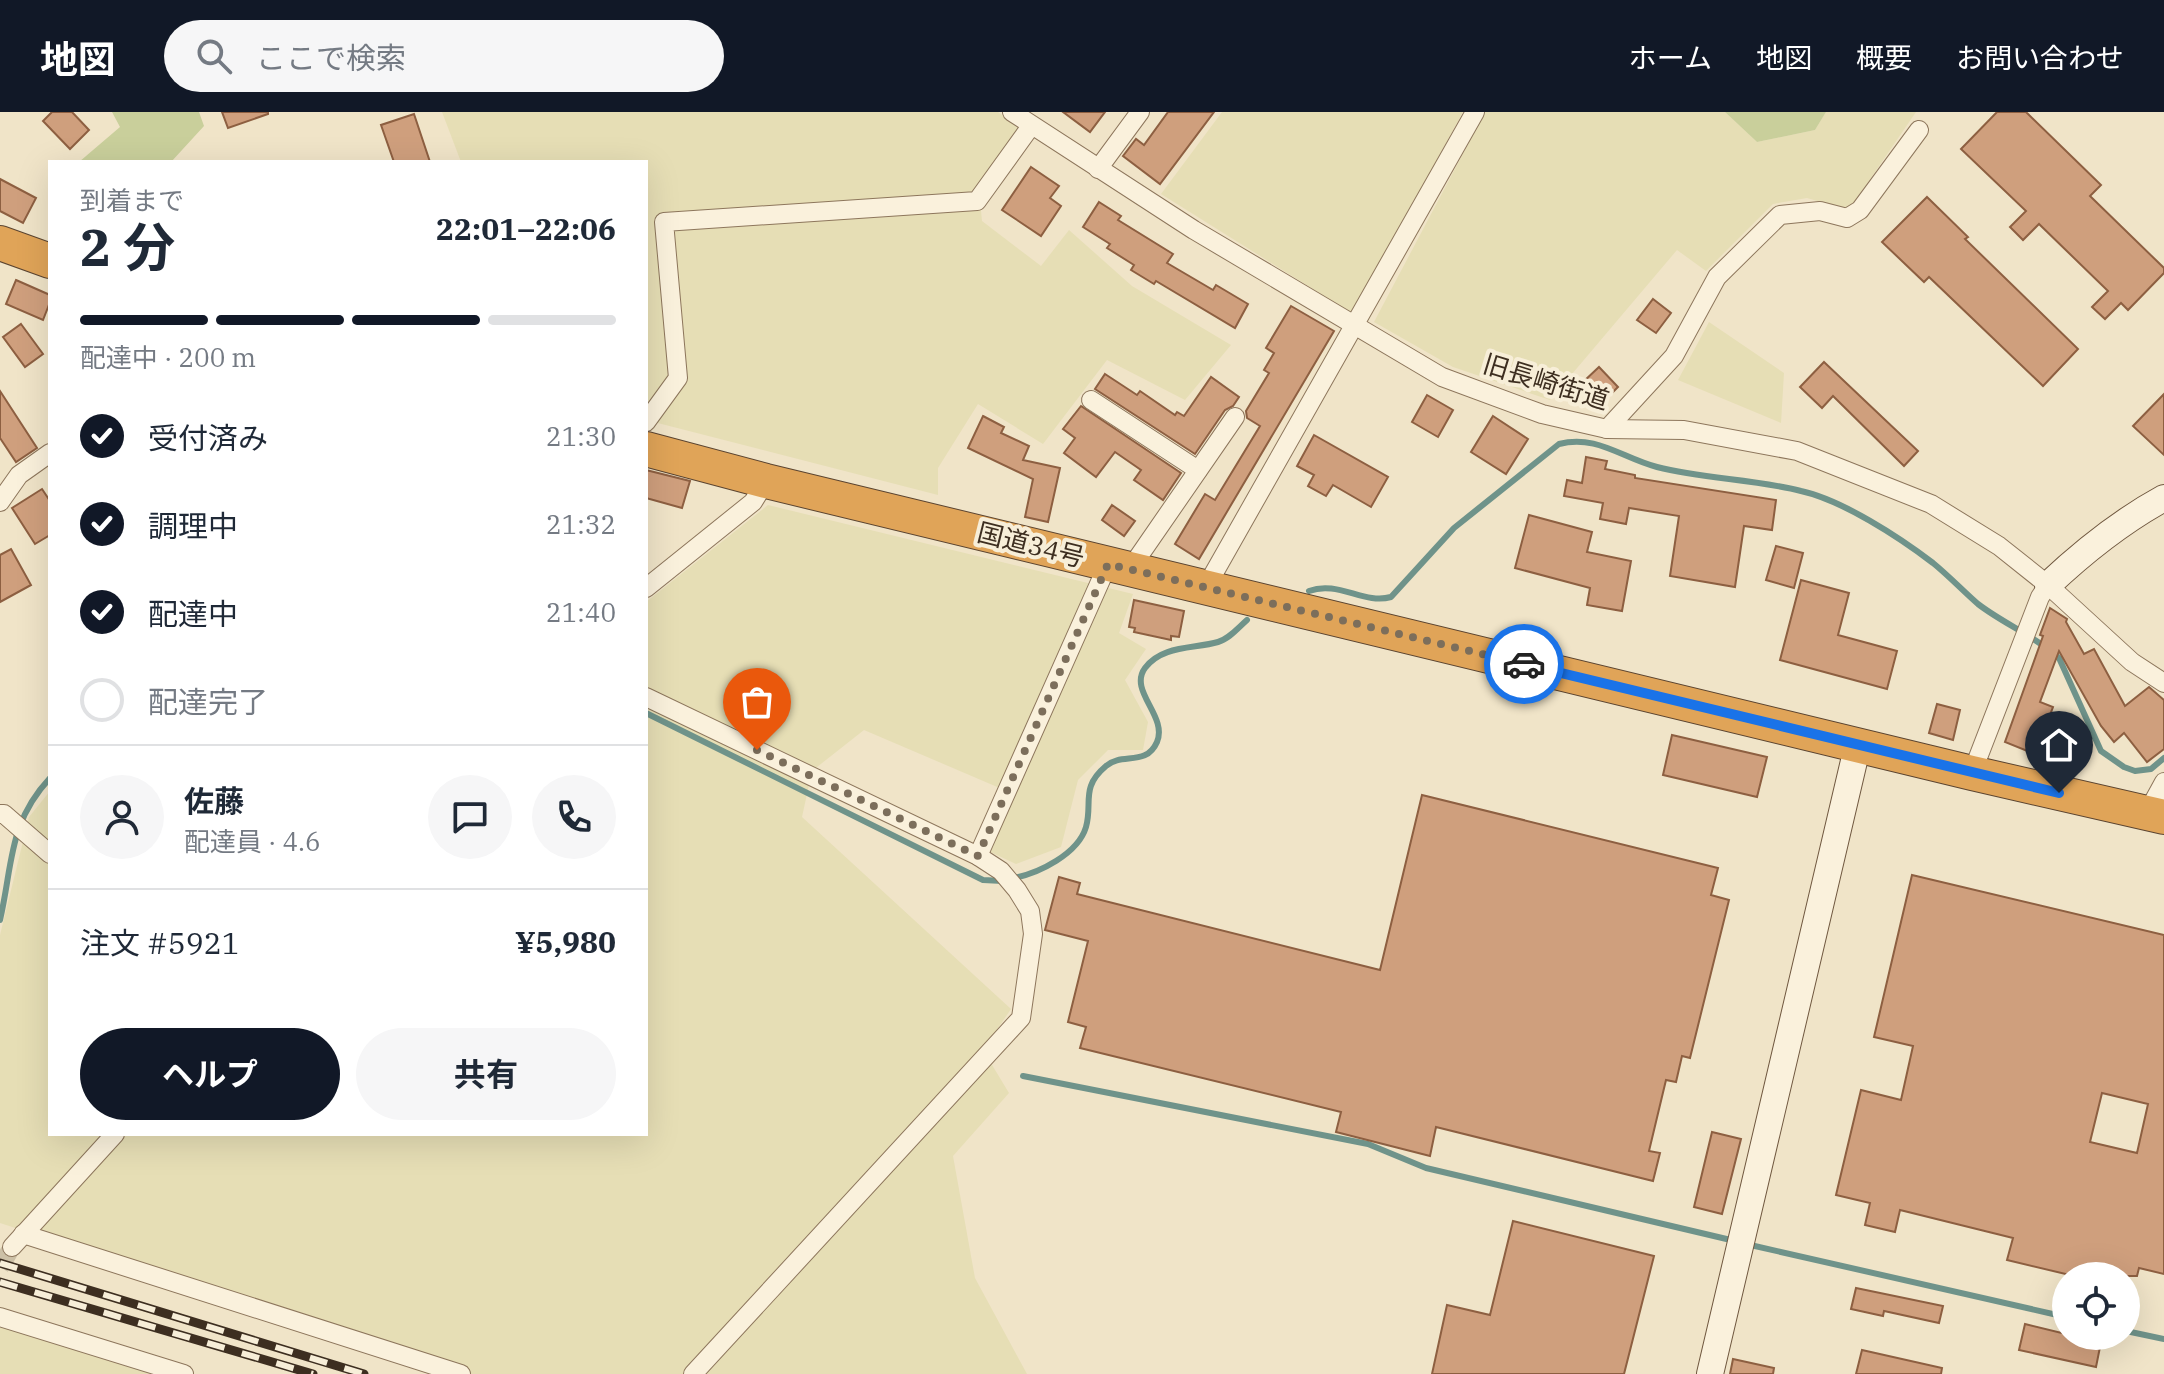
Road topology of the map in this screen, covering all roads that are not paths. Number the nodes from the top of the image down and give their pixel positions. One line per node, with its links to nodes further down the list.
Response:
1 (1012, 112): 4 (street, 旧長崎街道)
2 (1140, 112): 6 (street)
3 (1475, 112): 9 (street)
4 (1031, 126): 6 (street, 旧長崎街道); 12 (street)
5 (1919, 130): 13 (street)
6 (1098, 169): 9 (street, 旧長崎街道)
7 (0, 243): 8 (highway)
8 (48, 260)
9 (1355, 328): 13 (street, 旧長崎街道); 23 (street)
10 (1091, 400): 16 (street)
11 (1235, 417): 16 (street)
12 (648, 419)
13 (1607, 429): 21 (street, 旧長崎街道)
14 (648, 450): 17 (highway, 国道34号)
15 (48, 454): 19 (street)
16 (1198, 470): 20 (street)
17 (766, 481): 20 (highway, 国道34号); 22 (street)
18 (2164, 498): 21 (street)
19 (0, 502)
20 (1119, 566): 23 (highway, 国道34号); 32 (street)
21 (2048, 585): 24 (street, 旧長崎街道); 27 (street)
22 (648, 586)
23 (1206, 587): 26 (highway, 国道34号)
24 (2164, 683)
25 (648, 698): 32 (street)
26 (1858, 744): 27 (highway, 国道34号); 38 (street)
27 (1972, 773): 30 (highway, 国道34号)
28 (2164, 782): 30 (street)
29 (2, 814): 31 (street)
30 (2155, 815)
31 (48, 852)
32 (978, 856): 37 (street)
33 (113, 1136): 36 (street)
34 (0, 1317): 35 (street)
35 (184, 1374)
36 (461, 1374)
37 (693, 1374)
38 (1710, 1374)

